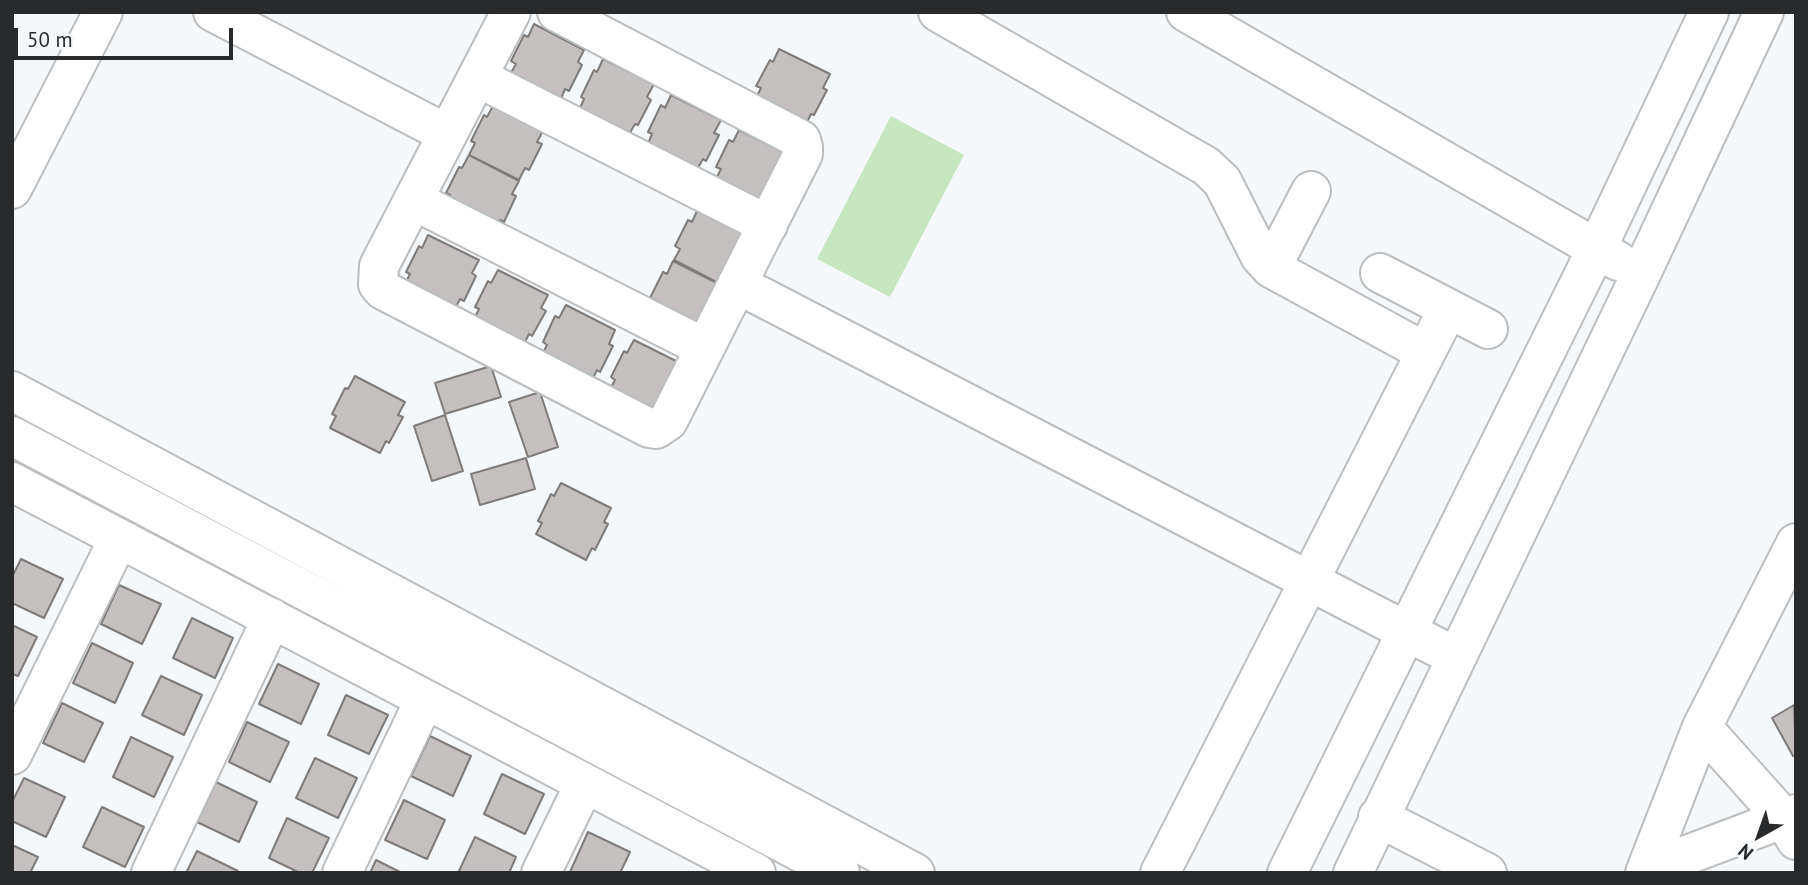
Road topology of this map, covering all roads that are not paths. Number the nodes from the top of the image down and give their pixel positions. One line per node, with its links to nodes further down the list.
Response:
1 (103, 12): 11 (street)
2 (213, 12): 10 (street)
3 (511, 12): 9 (street)
4 (557, 12): 14 (street)
5 (938, 12): 16 (street)
6 (1186, 12): 15 (street)
7 (1709, 12): 15 (street)
8 (1764, 12): 18 (street)
9 (477, 77): 10 (street); 14 (street)
10 (447, 134): 13 (street)
11 (12, 189)
12 (1311, 191): 16 (street)
13 (414, 200): 22 (street); 22 (street)
14 (768, 225): 19 (street)
15 (1597, 248): 18 (street); 31 (street)
16 (1271, 268): 23 (street)
17 (1380, 273): 20 (street)
18 (1641, 274): 32 (street)
19 (737, 284): 22 (street); 29 (street)
20 (1448, 309): 21 (street); 23 (street)
21 (1488, 330)
22 (705, 348)
23 (1425, 352): 29 (street)
24 (12, 391): 45 (street)
25 (12, 436): 44 (street)
26 (12, 482): 27 (street)
27 (119, 538): 30 (street); 35 (street)
28 (1796, 543): 34 (street)
29 (1309, 580): 31 (street); 46 (street)
30 (272, 618): 33 (street); 41 (street)
31 (1407, 631): 32 (street); 47 (street)
32 (1456, 657): 37 (street)
33 (425, 699): 36 (street); 42 (street)
34 (1702, 727): 38 (street); 40 (street)
35 (12, 755)
36 (585, 783): 39 (street); 43 (street)
37 (1378, 817): 48 (street); 49 (street)
38 (1792, 825): 40 (street)
39 (742, 869)
40 (1646, 871)
41 (151, 873)
42 (342, 873)
43 (541, 873)
44 (840, 873)
45 (915, 873)
46 (1160, 873)
47 (1287, 873)
48 (1353, 873)
49 (1487, 873)

